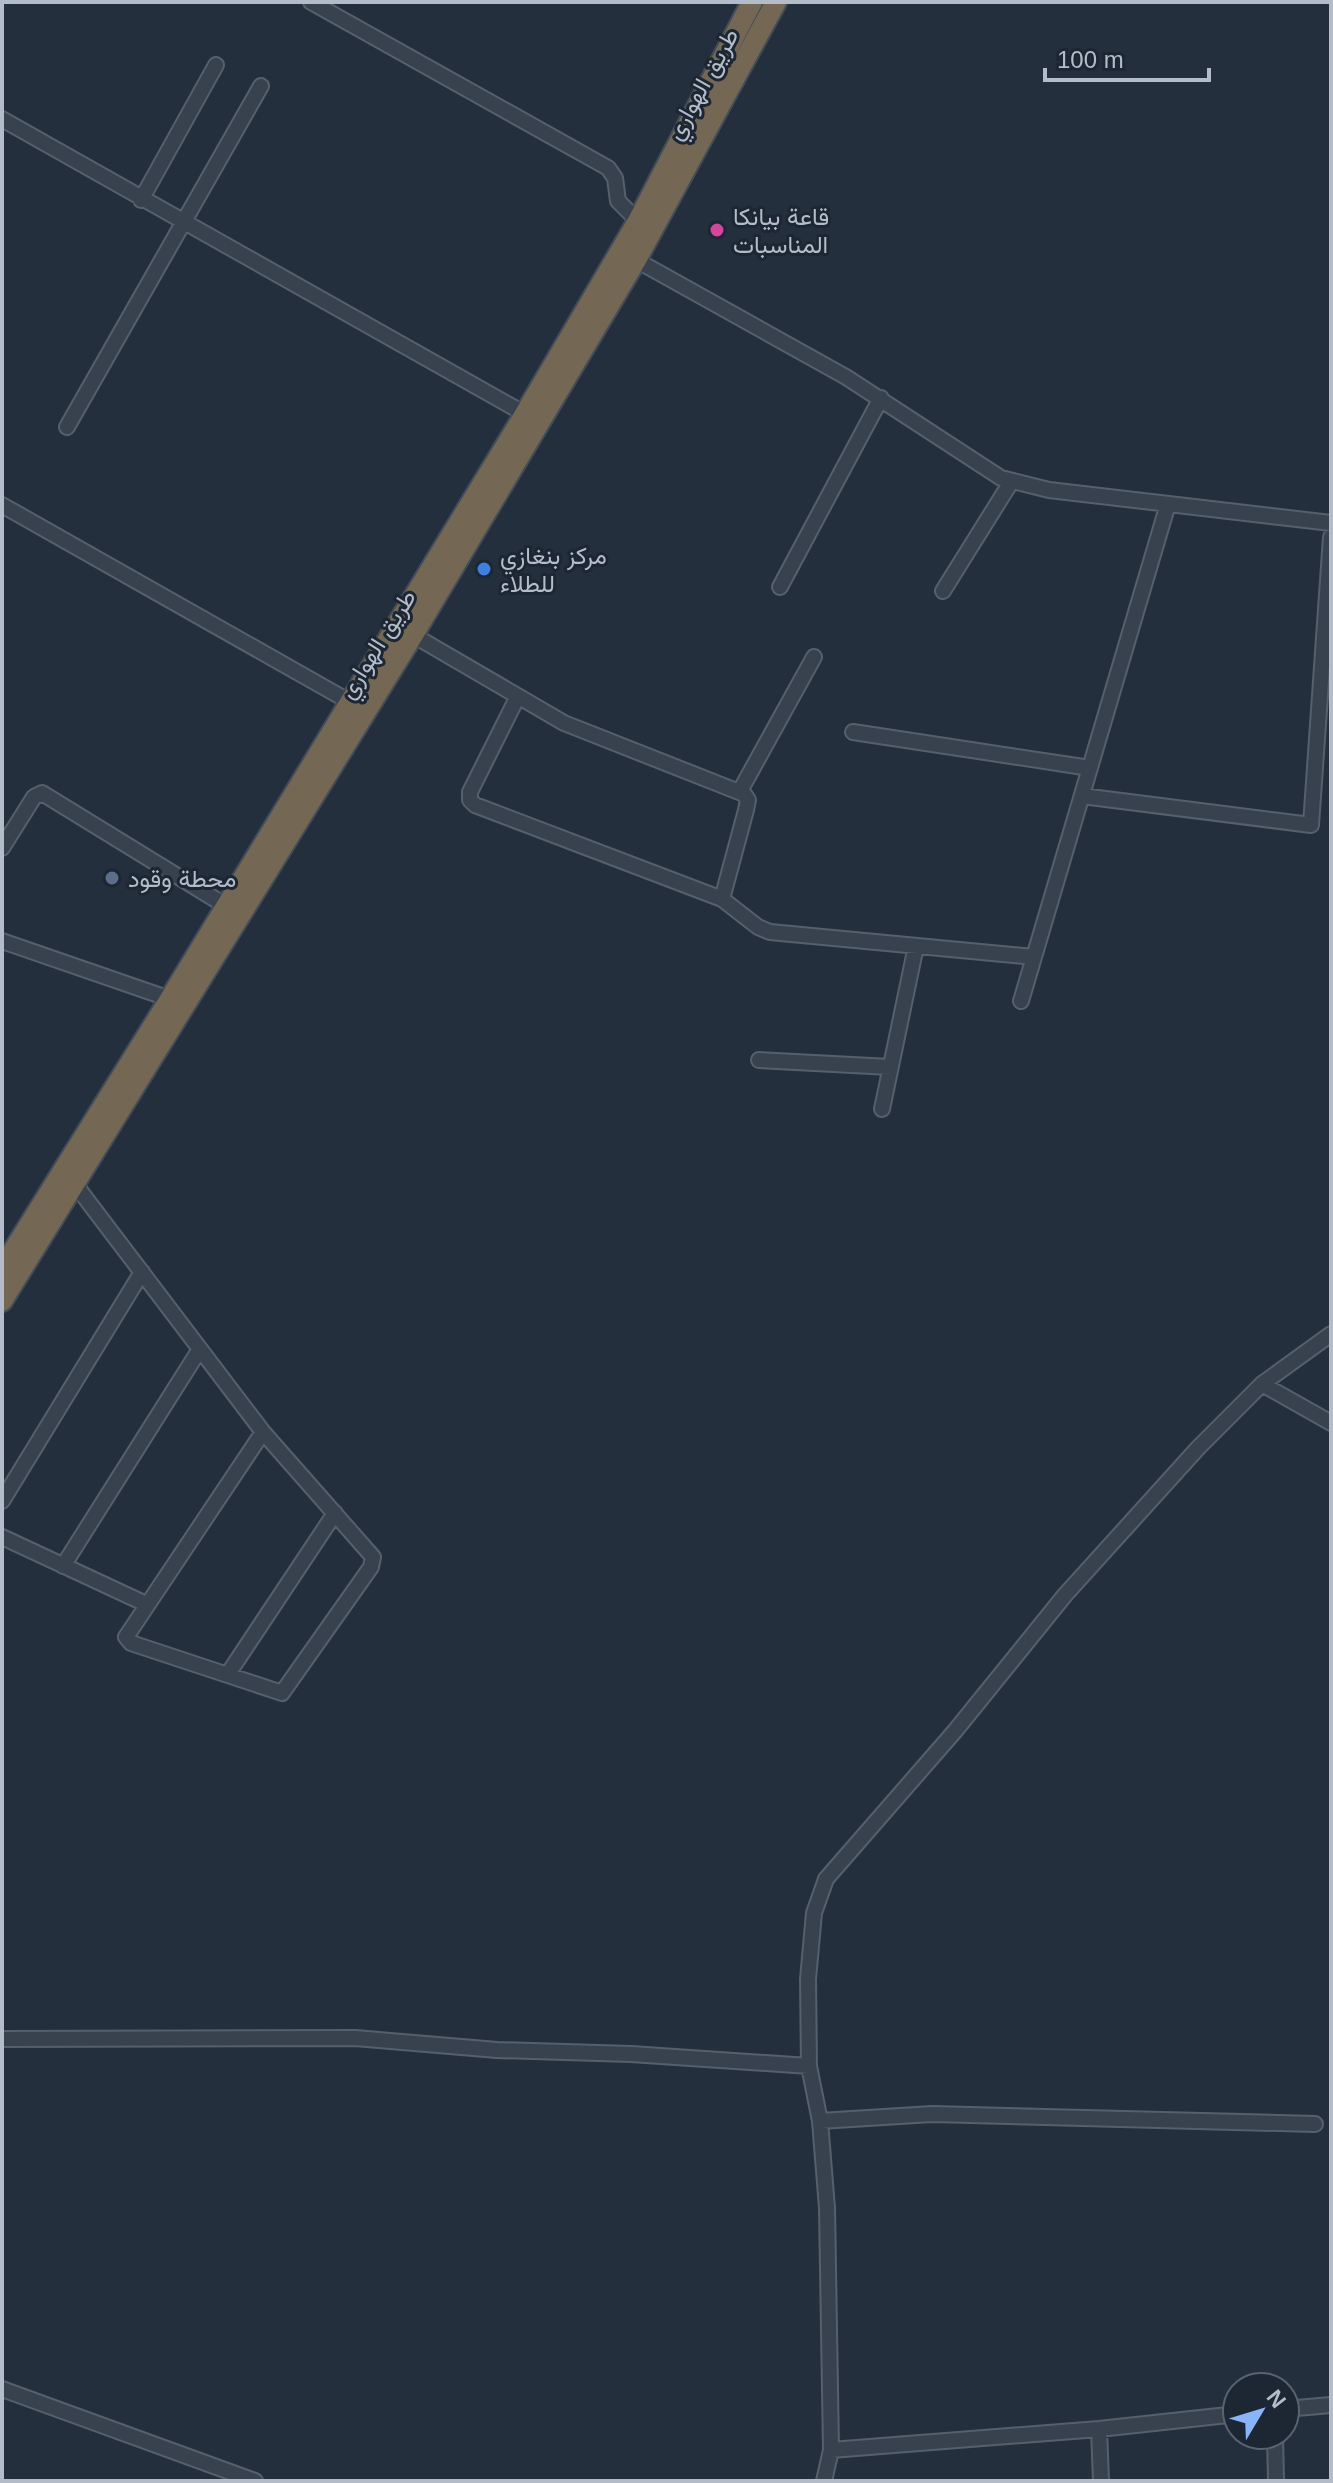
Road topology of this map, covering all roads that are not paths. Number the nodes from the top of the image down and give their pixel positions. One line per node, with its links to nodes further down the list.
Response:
1 (311, 2): 9 (street)
2 (752, 2): 7 (highway, طريق الهواري)
3 (776, 2): 7 (highway, طريق الهواري)
4 (216, 65): 8 (street)
5 (261, 86): 10 (street)
6 (2, 119): 8 (street)
7 (672, 173): 9 (highway, طريق الهواري); 11 (highway, طريق الهواري)
8 (141, 200): 10 (street)
9 (638, 221): 13 (highway, طريق الهواري)
10 (184, 224): 13 (street); 14 (street)
11 (636, 260): 12 (street); 22 (highway, طريق الهواري)
12 (881, 398): 15 (street); 20 (street)
13 (525, 414): 25 (highway, طريق الهواري)
14 (67, 427)
15 (1011, 482): 16 (street); 21 (street)
16 (1168, 504): 18 (street); 27 (street)
17 (2, 505): 25 (street)
18 (1331, 523)
19 (1331, 537): 29 (street)
20 (780, 587)
21 (943, 591)
22 (413, 635): 24 (street); 41 (highway, طريق الهواري)
23 (814, 657): 28 (street)
24 (518, 696): 28 (street); 31 (street)
25 (350, 702): 32 (highway, طريق الهواري)
26 (853, 732): 27 (street)
27 (1090, 768): 29 (street)
28 (740, 791): 31 (street)
29 (1082, 796): 35 (street)
30 (2, 848): 32 (street)
31 (722, 899): 34 (street)
32 (226, 906): 36 (highway, طريق الهواري)
33 (2, 941): 36 (street)
34 (916, 946): 35 (street); 39 (street)
35 (1034, 957): 37 (street)
36 (170, 999): 42 (highway, طريق الهواري)
37 (1021, 1001)
38 (759, 1060): 39 (street)
39 (890, 1067): 40 (street)
40 (882, 1109)
41 (74, 1183): 43 (street); 44 (highway, طريق الهواري)
42 (2, 1269)
43 (142, 1272): 46 (street); 50 (street)
44 (2, 1301)
45 (1331, 1334): 47 (street)
46 (200, 1349): 49 (street); 53 (street)
47 (1262, 1384): 48 (street); 57 (street)
48 (1331, 1423)
49 (263, 1432): 51 (street); 54 (street)
50 (2, 1501)
51 (335, 1513): 55 (street); 55 (street)
52 (2, 1537): 53 (street)
53 (63, 1566): 54 (street)
54 (146, 1604): 55 (street)
55 (228, 1674)
56 (2, 2039): 57 (street)
57 (809, 2066): 58 (street)
58 (820, 2121): 59 (street); 65 (street)
59 (1315, 2124)
60 (2, 2389): 67 (street)
61 (1331, 2405): 62 (street)
62 (1301, 2408)
63 (1221, 2416): 64 (street)
64 (1099, 2429): 65 (street); 69 (street)
65 (831, 2450): 68 (street)
66 (1275, 2451): 70 (street)
67 (255, 2481)
68 (824, 2481)
69 (1101, 2481)
70 (1276, 2481)

